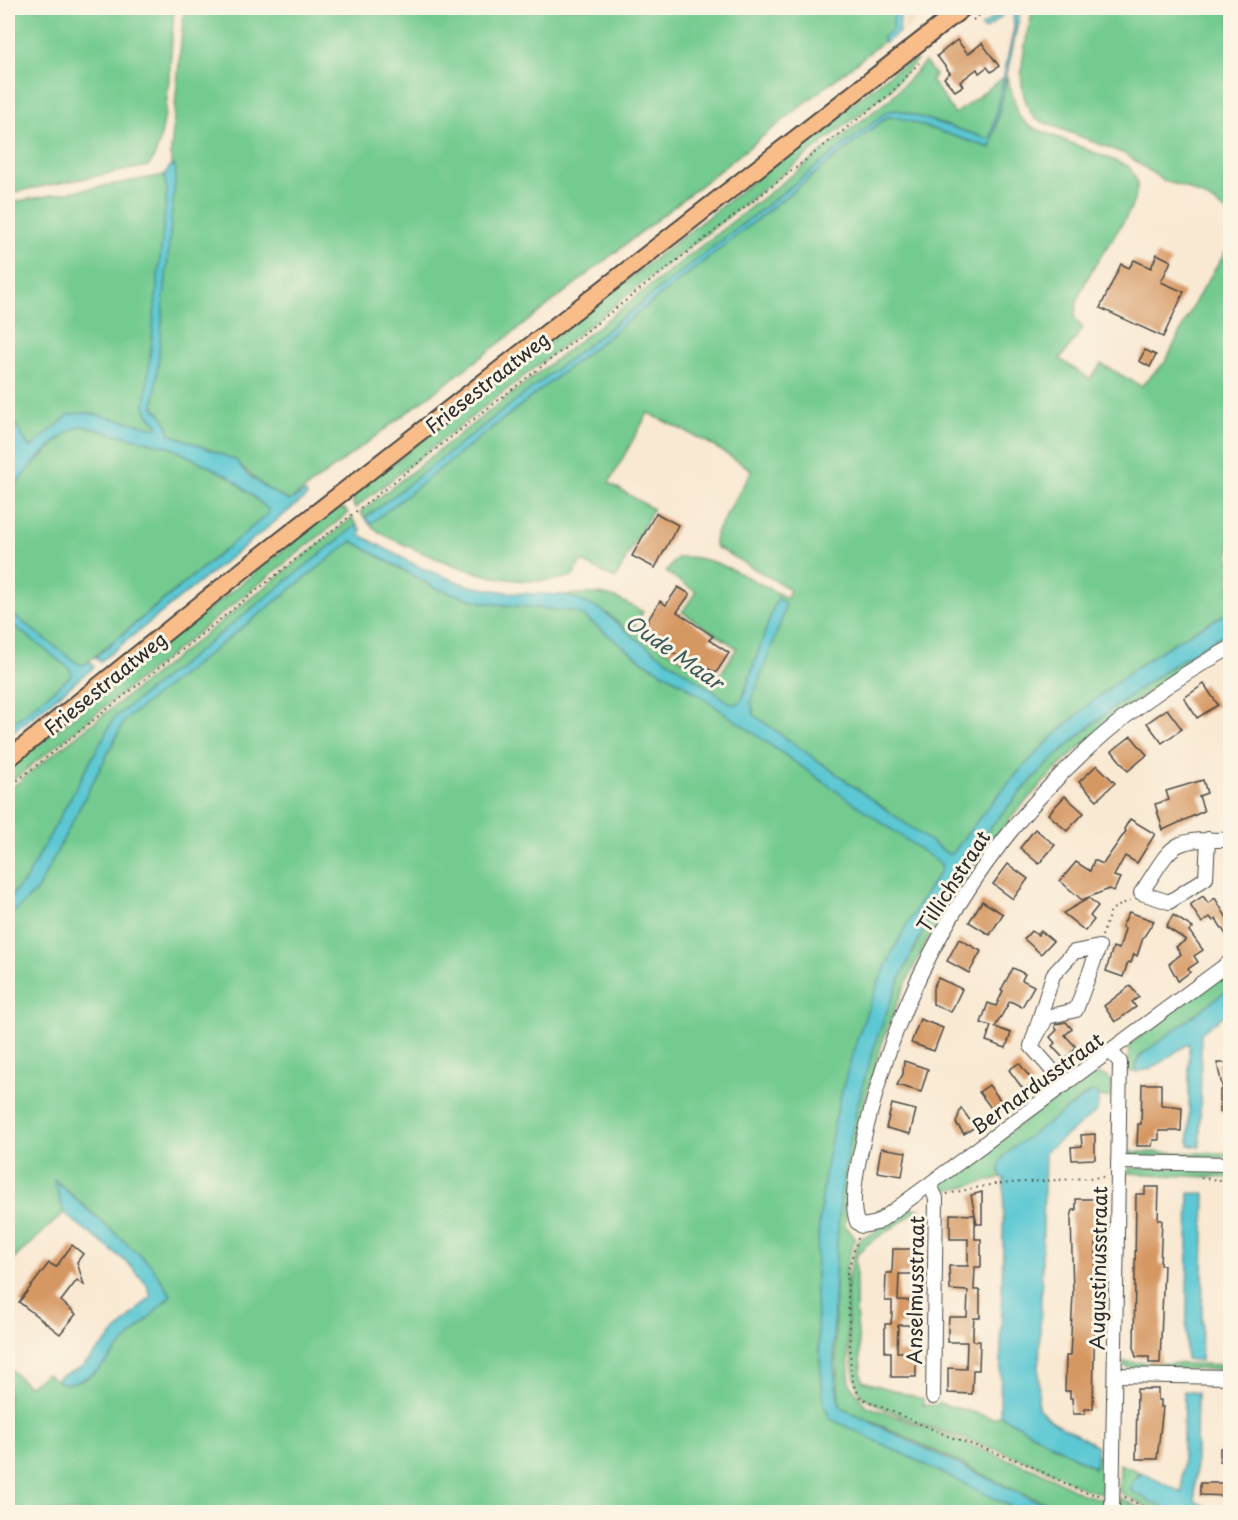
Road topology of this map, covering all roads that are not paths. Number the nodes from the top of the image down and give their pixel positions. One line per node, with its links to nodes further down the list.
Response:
1 (968, 14): 3 (main road, Friesestraatweg)
2 (1230, 648): 13 (street, Tillichstraat)
3 (8, 759)
4 (1208, 839): 4 (street); 5 (street)
5 (1230, 840)
6 (1230, 962): 8 (street, Bernardusstraat)
7 (1031, 1046): 7 (street); 9 (street)
8 (1112, 1053): 9 (street, Bernardusstraat); 11 (street, Augustinusstraat)
9 (1065, 1085): 12 (street, Bernardusstraat)
10 (1230, 1164): 11 (street, Augustinusstraat)
11 (1118, 1169): 14 (street, Augustinusstraat)
12 (933, 1191): 13 (street, Bernardusstraat); 16 (street, Anselmusstraat)
13 (862, 1226)
14 (1116, 1375): 15 (street, Augustinusstraat); 17 (street, Augustinusstraat)
15 (1230, 1377)
16 (933, 1397)
17 (1112, 1512)

